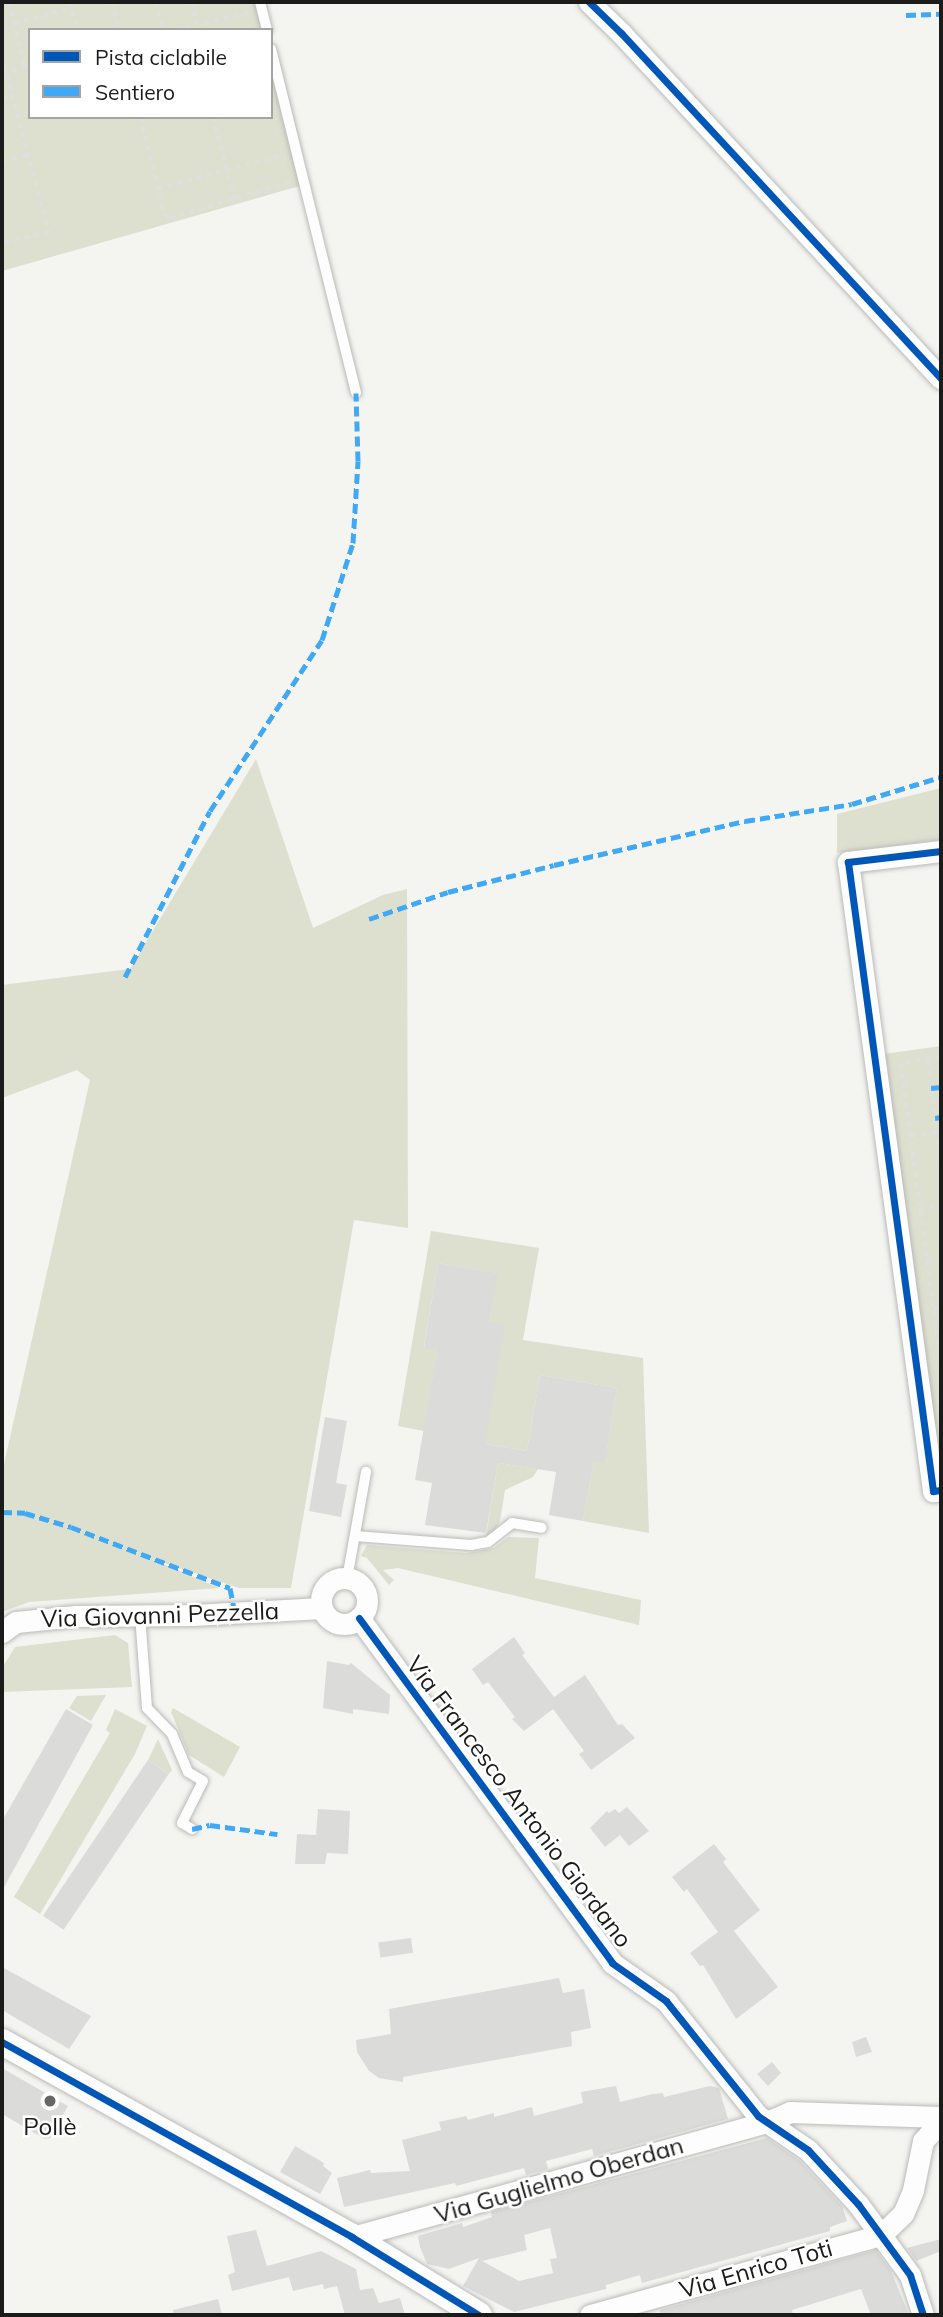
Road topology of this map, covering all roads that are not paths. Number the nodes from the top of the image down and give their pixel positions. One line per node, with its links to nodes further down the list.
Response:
1 (260, 2): 3 (lane)
2 (589, 2): 5 (street)
3 (266, 28)
4 (273, 56): 6 (lane)
5 (941, 379)
6 (356, 393)
7 (941, 851): 9 (street)
8 (366, 1472): 11 (lane)
9 (937, 1491)
10 (542, 1528): 11 (lane)
11 (355, 1536): 12 (lane)
12 (347, 1579): 13 (street); 15 (street)
13 (322, 1608): 14 (street, Via Giovanni Pezzella); 15 (street)
14 (141, 1615): 16 (street, Via Giovanni Pezzella); 17 (lane)
15 (359, 1618): 21 (street, Via Francesco Antonio Giordano)
16 (2, 1632)
17 (192, 1829)
18 (2, 2042): 24 (street)
19 (907, 2117): 20 (street, Via Guglielmo Oberdan); 21 (street, Via Guglielmo Oberdan); 22 (street)
20 (941, 2119): 22 (street)
21 (767, 2122): 23 (street, Via Francesco Antonio Giordano); 24 (street, Via Guglielmo Oberdan)
22 (923, 2141): 23 (street)
23 (881, 2235): 26 (street, Via Enrico Toti); 27 (street, Via Francesco Antonio Giordano)
24 (352, 2238): 25 (street)
25 (479, 2315)
26 (590, 2315)
27 (923, 2315)

